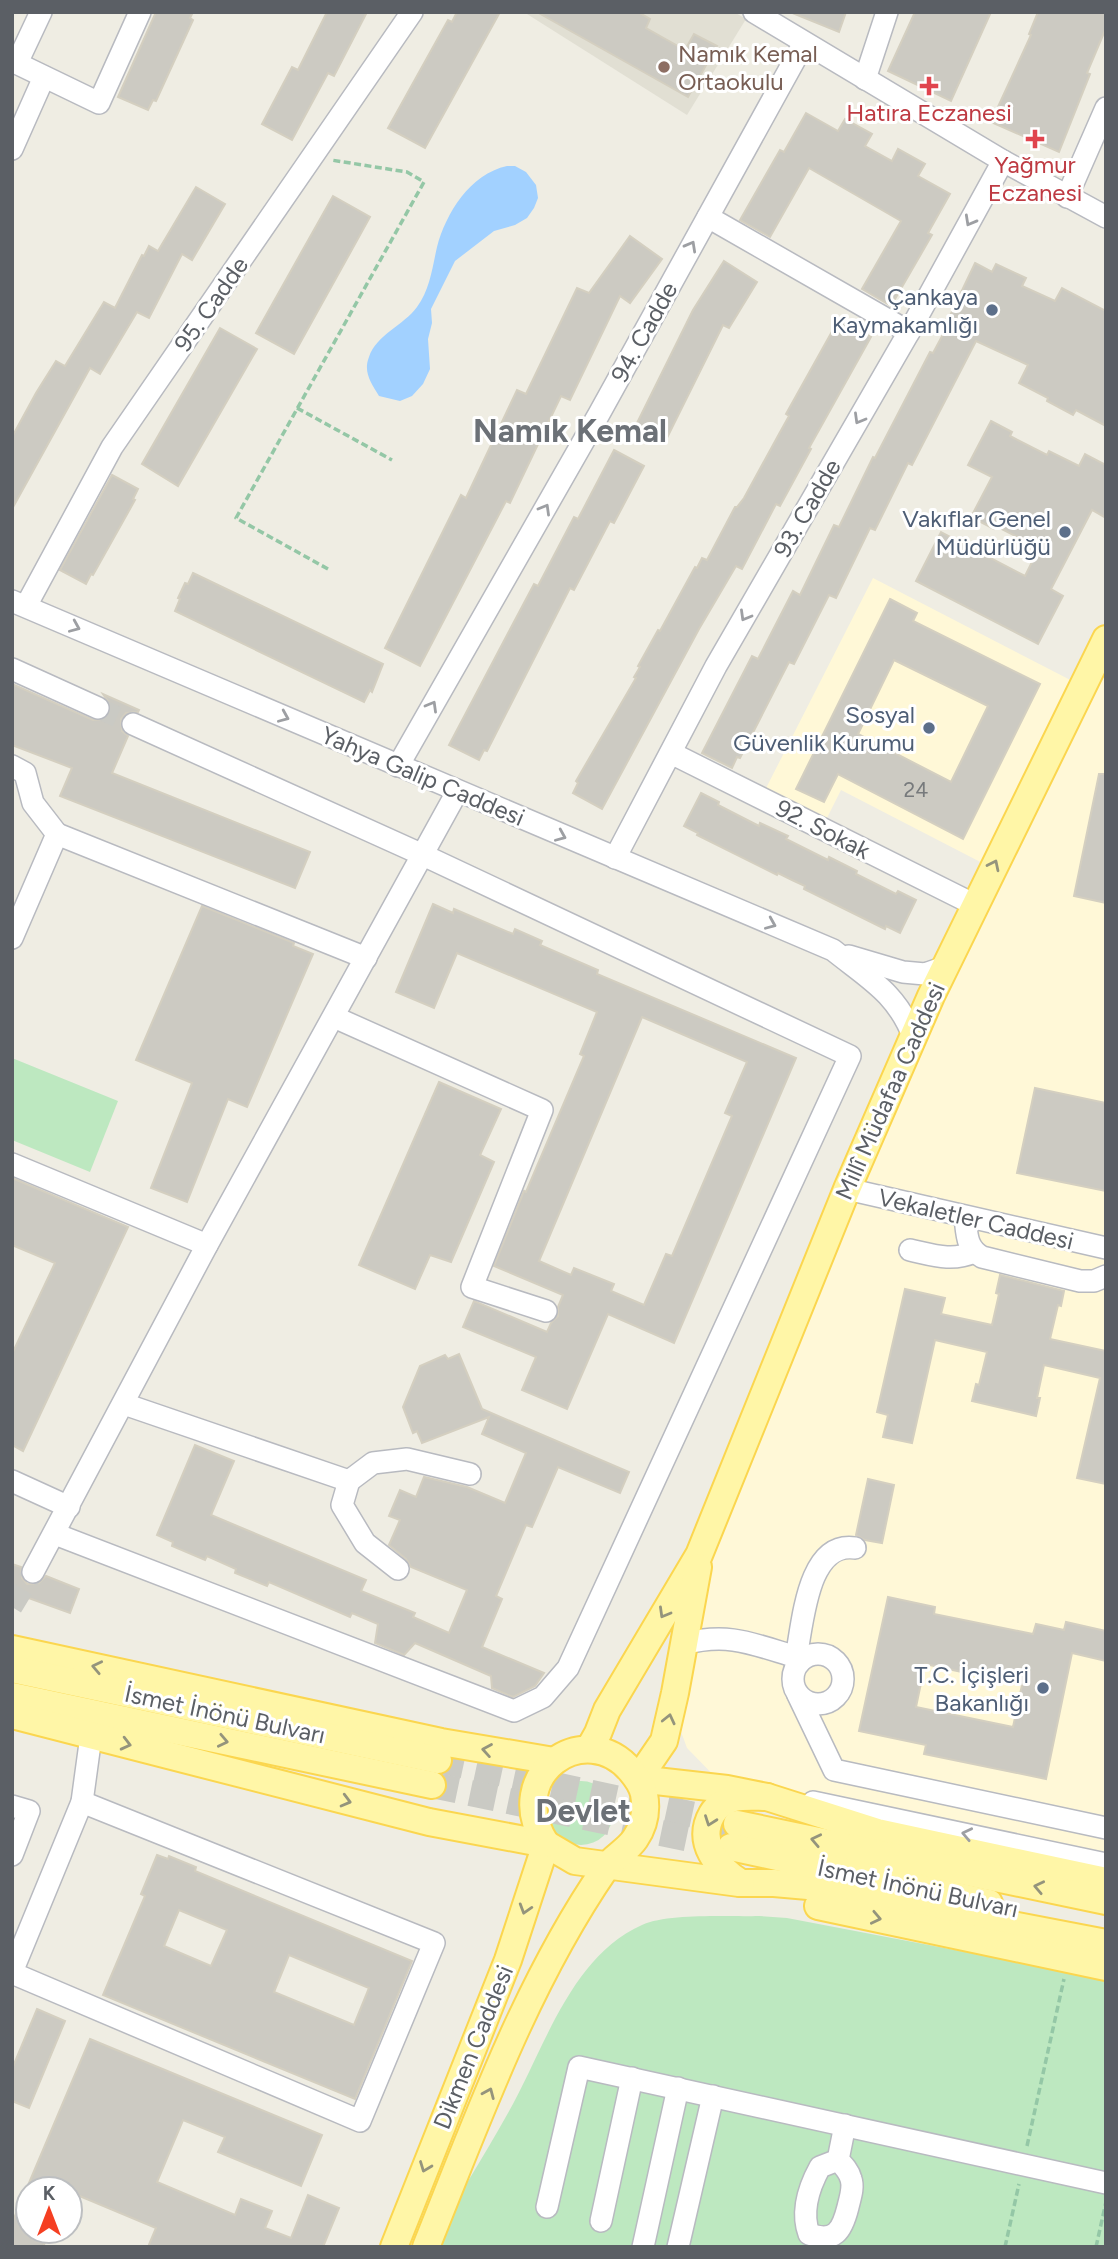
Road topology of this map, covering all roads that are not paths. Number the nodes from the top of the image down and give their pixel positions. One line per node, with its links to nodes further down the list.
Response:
1 (41, 12): 7 (street)
2 (141, 12): 8 (street)
3 (412, 12): 17 (street, 95. Cadde)
4 (754, 12): 6 (street)
5 (887, 12): 9 (street)
6 (804, 43): 9 (street); 15 (street, 94. Cadde)
7 (15, 62): 8 (street)
8 (44, 76): 11 (street)
9 (865, 79): 12 (street)
10 (1106, 108): 13 (street)
11 (12, 149)
12 (1003, 161): 13 (street); 16 (street, 93. Cadde, one-way to 16)
13 (1067, 197): 14 (street)
14 (1106, 216)
15 (708, 217): 16 (street); 24 (street, 94. Cadde, one-way to 15)
16 (909, 332): 22 (street, 93. Cadde, one-way to 22)
17 (19, 604): 24 (street, Yahya Galip Caddesi, one-way to 24)
18 (1106, 639): 29 (main road, Millî Müdafaa Caddesi, one-way to 18)
19 (12, 669): 20 (street)
20 (98, 708)
21 (133, 724): 27 (street)
22 (670, 752): 28 (street, 93. Cadde); 29 (street, 92. Sokak)
23 (12, 766): 26 (street)
24 (398, 766): 25 (street, Yahya Galip Caddesi)
25 (457, 792): 27 (street); 28 (street, Yahya Galip Caddesi, one-way to 28)
26 (57, 834): 30 (street); 32 (street)
27 (422, 855): 32 (street); 50 (street)
28 (615, 858): 31 (street, Yahya Galip Caddesi, one-way to 31)
29 (975, 905): 33 (main road, Millî Müdafaa Caddesi)
30 (12, 938)
31 (833, 950): 33 (street, Yahya Galip Caddesi); 35 (street, Yahya Galip Caddesi)
32 (366, 958): 34 (street)
33 (945, 967): 35 (main road, Millî Müdafaa Caddesi)
34 (334, 1017): 39 (street); 44 (street)
35 (914, 1038): 37 (main road, Millî Müdafaa Caddesi)
36 (12, 1164): 39 (street)
37 (847, 1189): 38 (street, Vekaletler Caddesi); 52 (main road, Millî Müdafaa Caddesi)
38 (965, 1217): 40 (street, Vekaletler Caddesi); 42 (street)
39 (207, 1245): 45 (street)
40 (1106, 1248)
41 (910, 1250): 42 (street)
42 (974, 1252): 43 (street)
43 (1106, 1276)
44 (546, 1311)
45 (124, 1404): 47 (street); 49 (street)
46 (470, 1474): 47 (street)
47 (349, 1480): 53 (street)
48 (12, 1482): 49 (street)
49 (69, 1507): 50 (street)
50 (55, 1534): 54 (street)
51 (855, 1548): 57 (street)
52 (699, 1555): 55 (main road, Millî Müdafaa Caddesi); 63 (main road, Millî Müdafaa Caddesi, one-way to 63)
53 (398, 1569)
54 (33, 1572)
55 (684, 1644): 57 (street); 65 (main road, Millî Müdafaa Caddesi, one-way to 55)
56 (12, 1649): 64 (main road, one-way to 56)
57 (797, 1660): 59 (street); 59 (street)
58 (12, 1669): 60 (main road, İsmet İnönü Bulvarı, one-way to 58)
59 (798, 1695): 69 (street)
60 (12, 1696)
61 (12, 1715): 62 (main road)
62 (91, 1736): 67 (street); 70 (main road, one-way to 70)
63 (589, 1749): 64 (main road); 65 (main road)
64 (554, 1761): 70 (main road)
65 (638, 1779): 66 (main road); 73 (main road)
66 (767, 1797): 72 (street, one-way to 66); 74 (main road); 75 (main road, one-way to 75)
67 (82, 1802): 80 (street); 80 (street)
68 (12, 1806): 71 (street)
69 (1106, 1828)
70 (546, 1844): 73 (main road); 89 (main road, Dikmen Caddesi, one-way to 89)
71 (12, 1856)
72 (1106, 1864)
73 (607, 1866): 75 (main road); 90 (main road, Dikmen Caddesi, one-way to 73)
74 (1106, 1881)
75 (738, 1883): 78 (main road); 79 (main road, one-way to 79)
76 (1106, 1902): 77 (main road, İsmet İnönü Bulvarı, one-way to 77)
77 (1106, 1929)
78 (1106, 1943)
79 (1106, 1967)
80 (12, 1973)
81 (632, 2078): 82 (street); 87 (street); 88 (street)
82 (678, 2088): 83 (street); 91 (street)
83 (713, 2096): 84 (street); 92 (street)
84 (845, 2125): 85 (street); 86 (street)
85 (838, 2161)
86 (1106, 2183)
87 (547, 2207)
88 (601, 2221)
89 (394, 2247)
90 (426, 2247)
91 (643, 2247)
92 (678, 2247)

